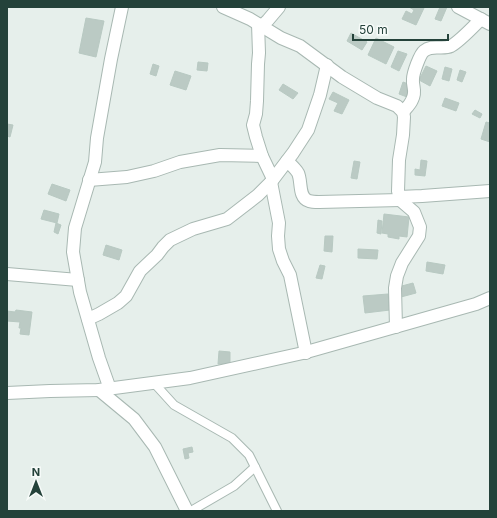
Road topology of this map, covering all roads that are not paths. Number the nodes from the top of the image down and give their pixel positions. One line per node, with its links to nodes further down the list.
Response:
1 (122, 7): 11 (street)
2 (224, 7): 6 (street)
3 (279, 7): 6 (street)
4 (458, 7): 5 (street)
5 (486, 22): 8 (street)
6 (260, 25): 7 (street); 9 (street)
7 (327, 65): 8 (street); 10 (street)
8 (403, 112): 14 (street)
9 (262, 156): 11 (street); 12 (street)
10 (287, 161): 12 (street); 14 (street)
11 (90, 180): 16 (street)
12 (272, 181): 18 (street); 20 (street)
13 (490, 191): 14 (street)
14 (400, 198): 19 (street)
15 (7, 274): 16 (street)
16 (78, 280): 18 (street)
17 (490, 298): 19 (street)
18 (88, 319): 22 (street)
19 (396, 327): 20 (street)
20 (306, 353): 21 (street)
21 (154, 383): 22 (street); 24 (lane)
22 (105, 389): 23 (street); 25 (street)
23 (7, 393)
24 (255, 467): 26 (lane); 27 (lane)
25 (187, 511)
26 (191, 511)
27 (277, 511)

